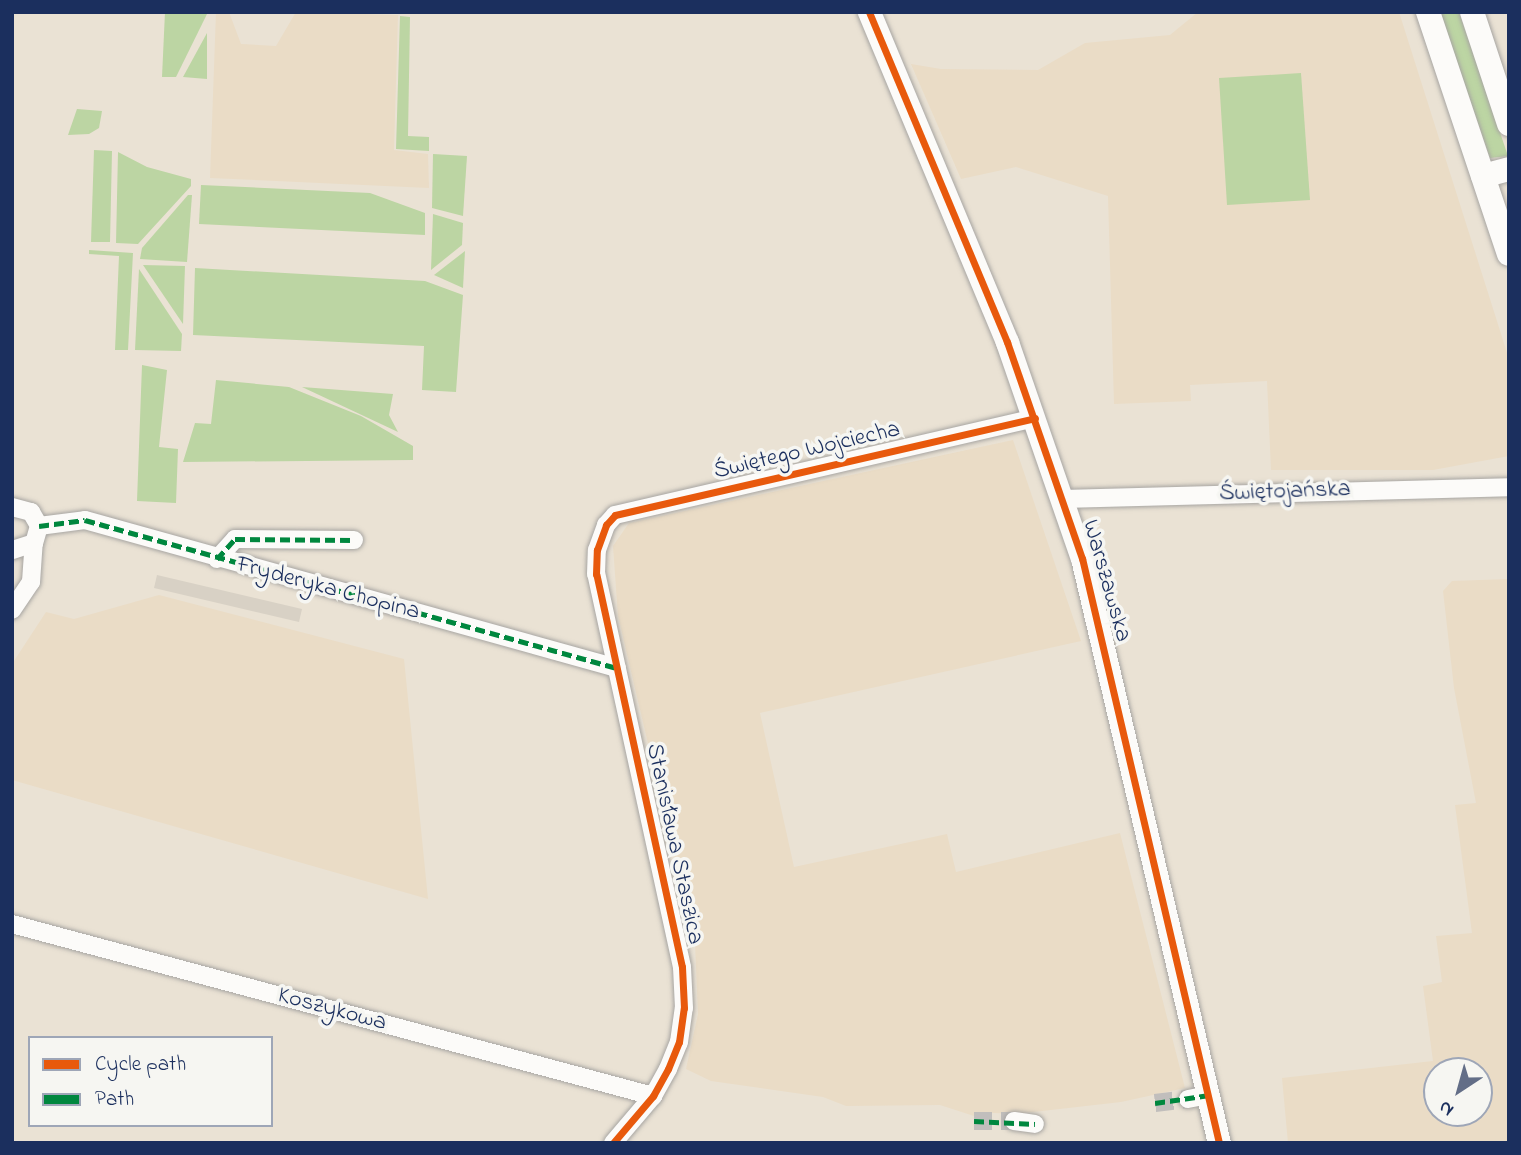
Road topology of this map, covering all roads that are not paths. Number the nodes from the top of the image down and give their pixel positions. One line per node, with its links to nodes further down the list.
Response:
1 (869, 12): 8 (street, Warszawska)
2 (1428, 12): 6 (main road)
3 (1472, 12): 4 (main road)
4 (1509, 124)
5 (1509, 169): 6 (main road)
6 (1483, 176): 7 (main road)
7 (1509, 254)
8 (1035, 418): 11 (street, Warszawska); 14 (street, Świętego Wojciecha)
9 (1509, 487): 11 (street, Świętojańska)
10 (12, 490): 12 (street)
11 (1062, 499): 25 (street, Warszawska)
12 (19, 508): 13 (street)
13 (36, 534): 16 (street, Fryderyka Chopina); 17 (street, Fryderyka Chopina); 18 (street)
14 (600, 537): 19 (street, Stanisława Staszica)
15 (354, 540): 17 (street)
16 (12, 550)
17 (217, 559): 19 (street, Fryderyka Chopina)
18 (12, 610)
19 (617, 668): 21 (street, Stanisława Staszica)
20 (12, 924): 21 (street, Koszykowa)
21 (653, 1096): 24 (street, Stanisława Staszica)
22 (1014, 1121): 23 (street)
23 (1035, 1124)
24 (613, 1143)
25 (1219, 1143)

